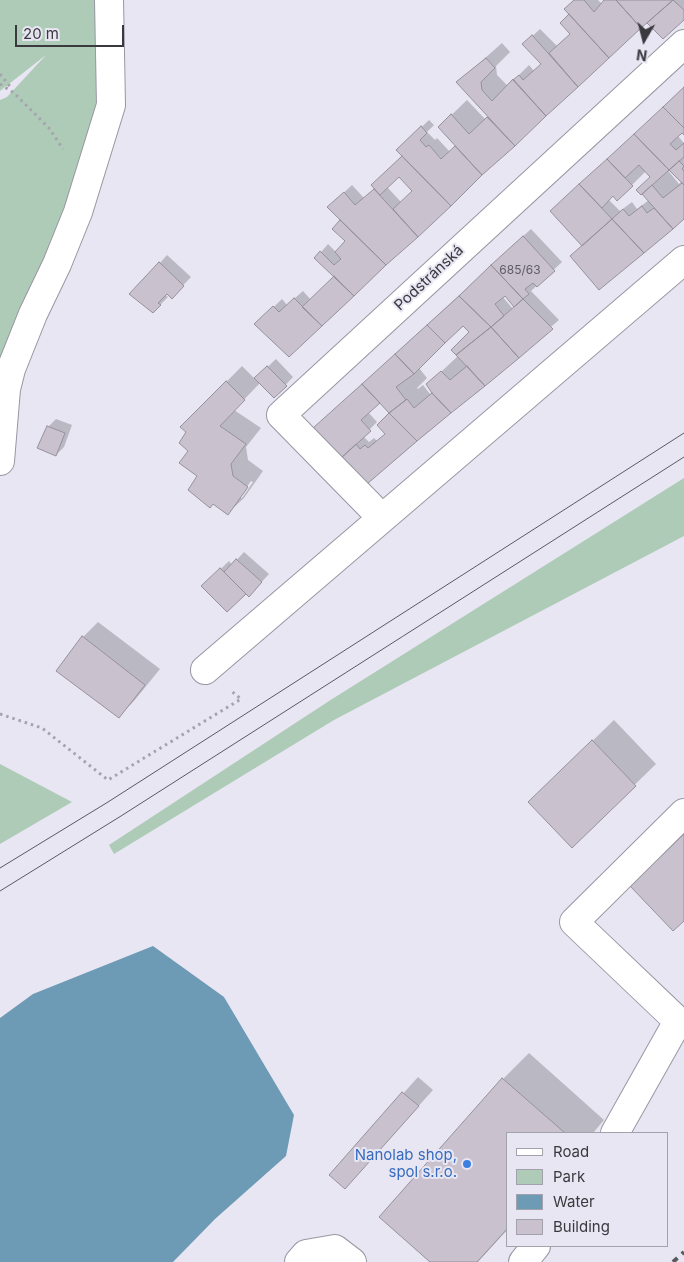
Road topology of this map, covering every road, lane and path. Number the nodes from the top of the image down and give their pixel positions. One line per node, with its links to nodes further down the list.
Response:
1 (110, 0): 8 (street)
2 (684, 44): 9 (street, Podstránská)
3 (0, 74): 5 (path)
4 (0, 84): 5 (path)
5 (14, 92): 6 (path)
6 (65, 151)
7 (684, 260): 9 (street)
8 (0, 461)
9 (382, 518): 10 (street)
10 (205, 670): 11 (path)
11 (0, 714)
12 (684, 813): 13 (street)
13 (617, 1132)
14 (535, 1247): 17 (street)
15 (299, 1262): 16 (street)
16 (352, 1262)
17 (523, 1262)

